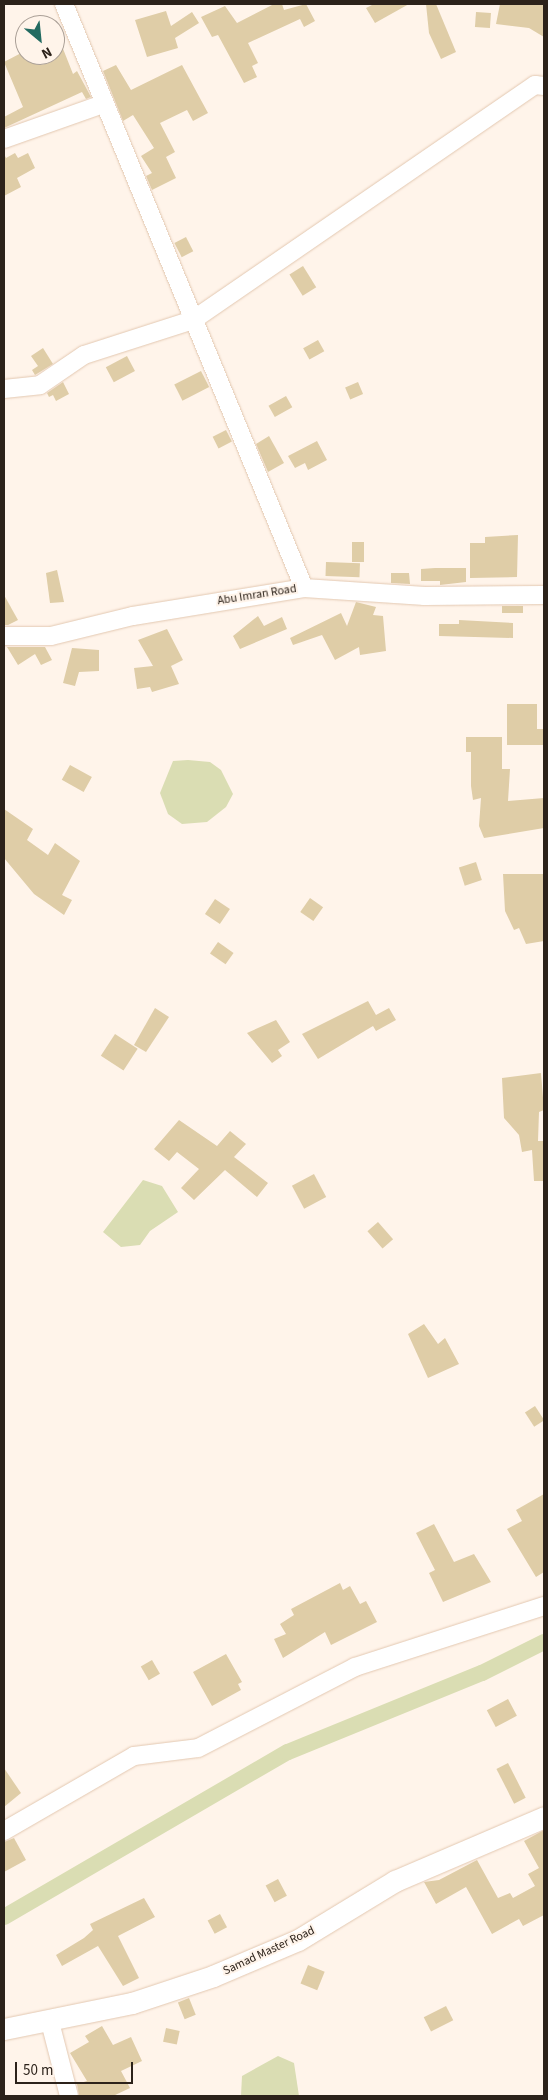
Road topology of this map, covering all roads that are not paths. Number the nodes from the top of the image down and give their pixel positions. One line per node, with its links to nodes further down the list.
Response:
1 (64, 4): 3 (street)
2 (544, 86): 5 (street)
3 (103, 104): 4 (street); 5 (street)
4 (4, 139)
5 (193, 320): 6 (street); 7 (street)
6 (4, 389)
7 (304, 588): 8 (street, Abu Imran Road); 9 (street, Abu Imran Road)
8 (544, 595)
9 (4, 636)
10 (544, 1606): 12 (street)
11 (544, 1817): 13 (street, Samad Master Road)
12 (4, 1831)
13 (50, 2022): 14 (street, Samad Master Road); 15 (street)
14 (4, 2029)
15 (69, 2096)

